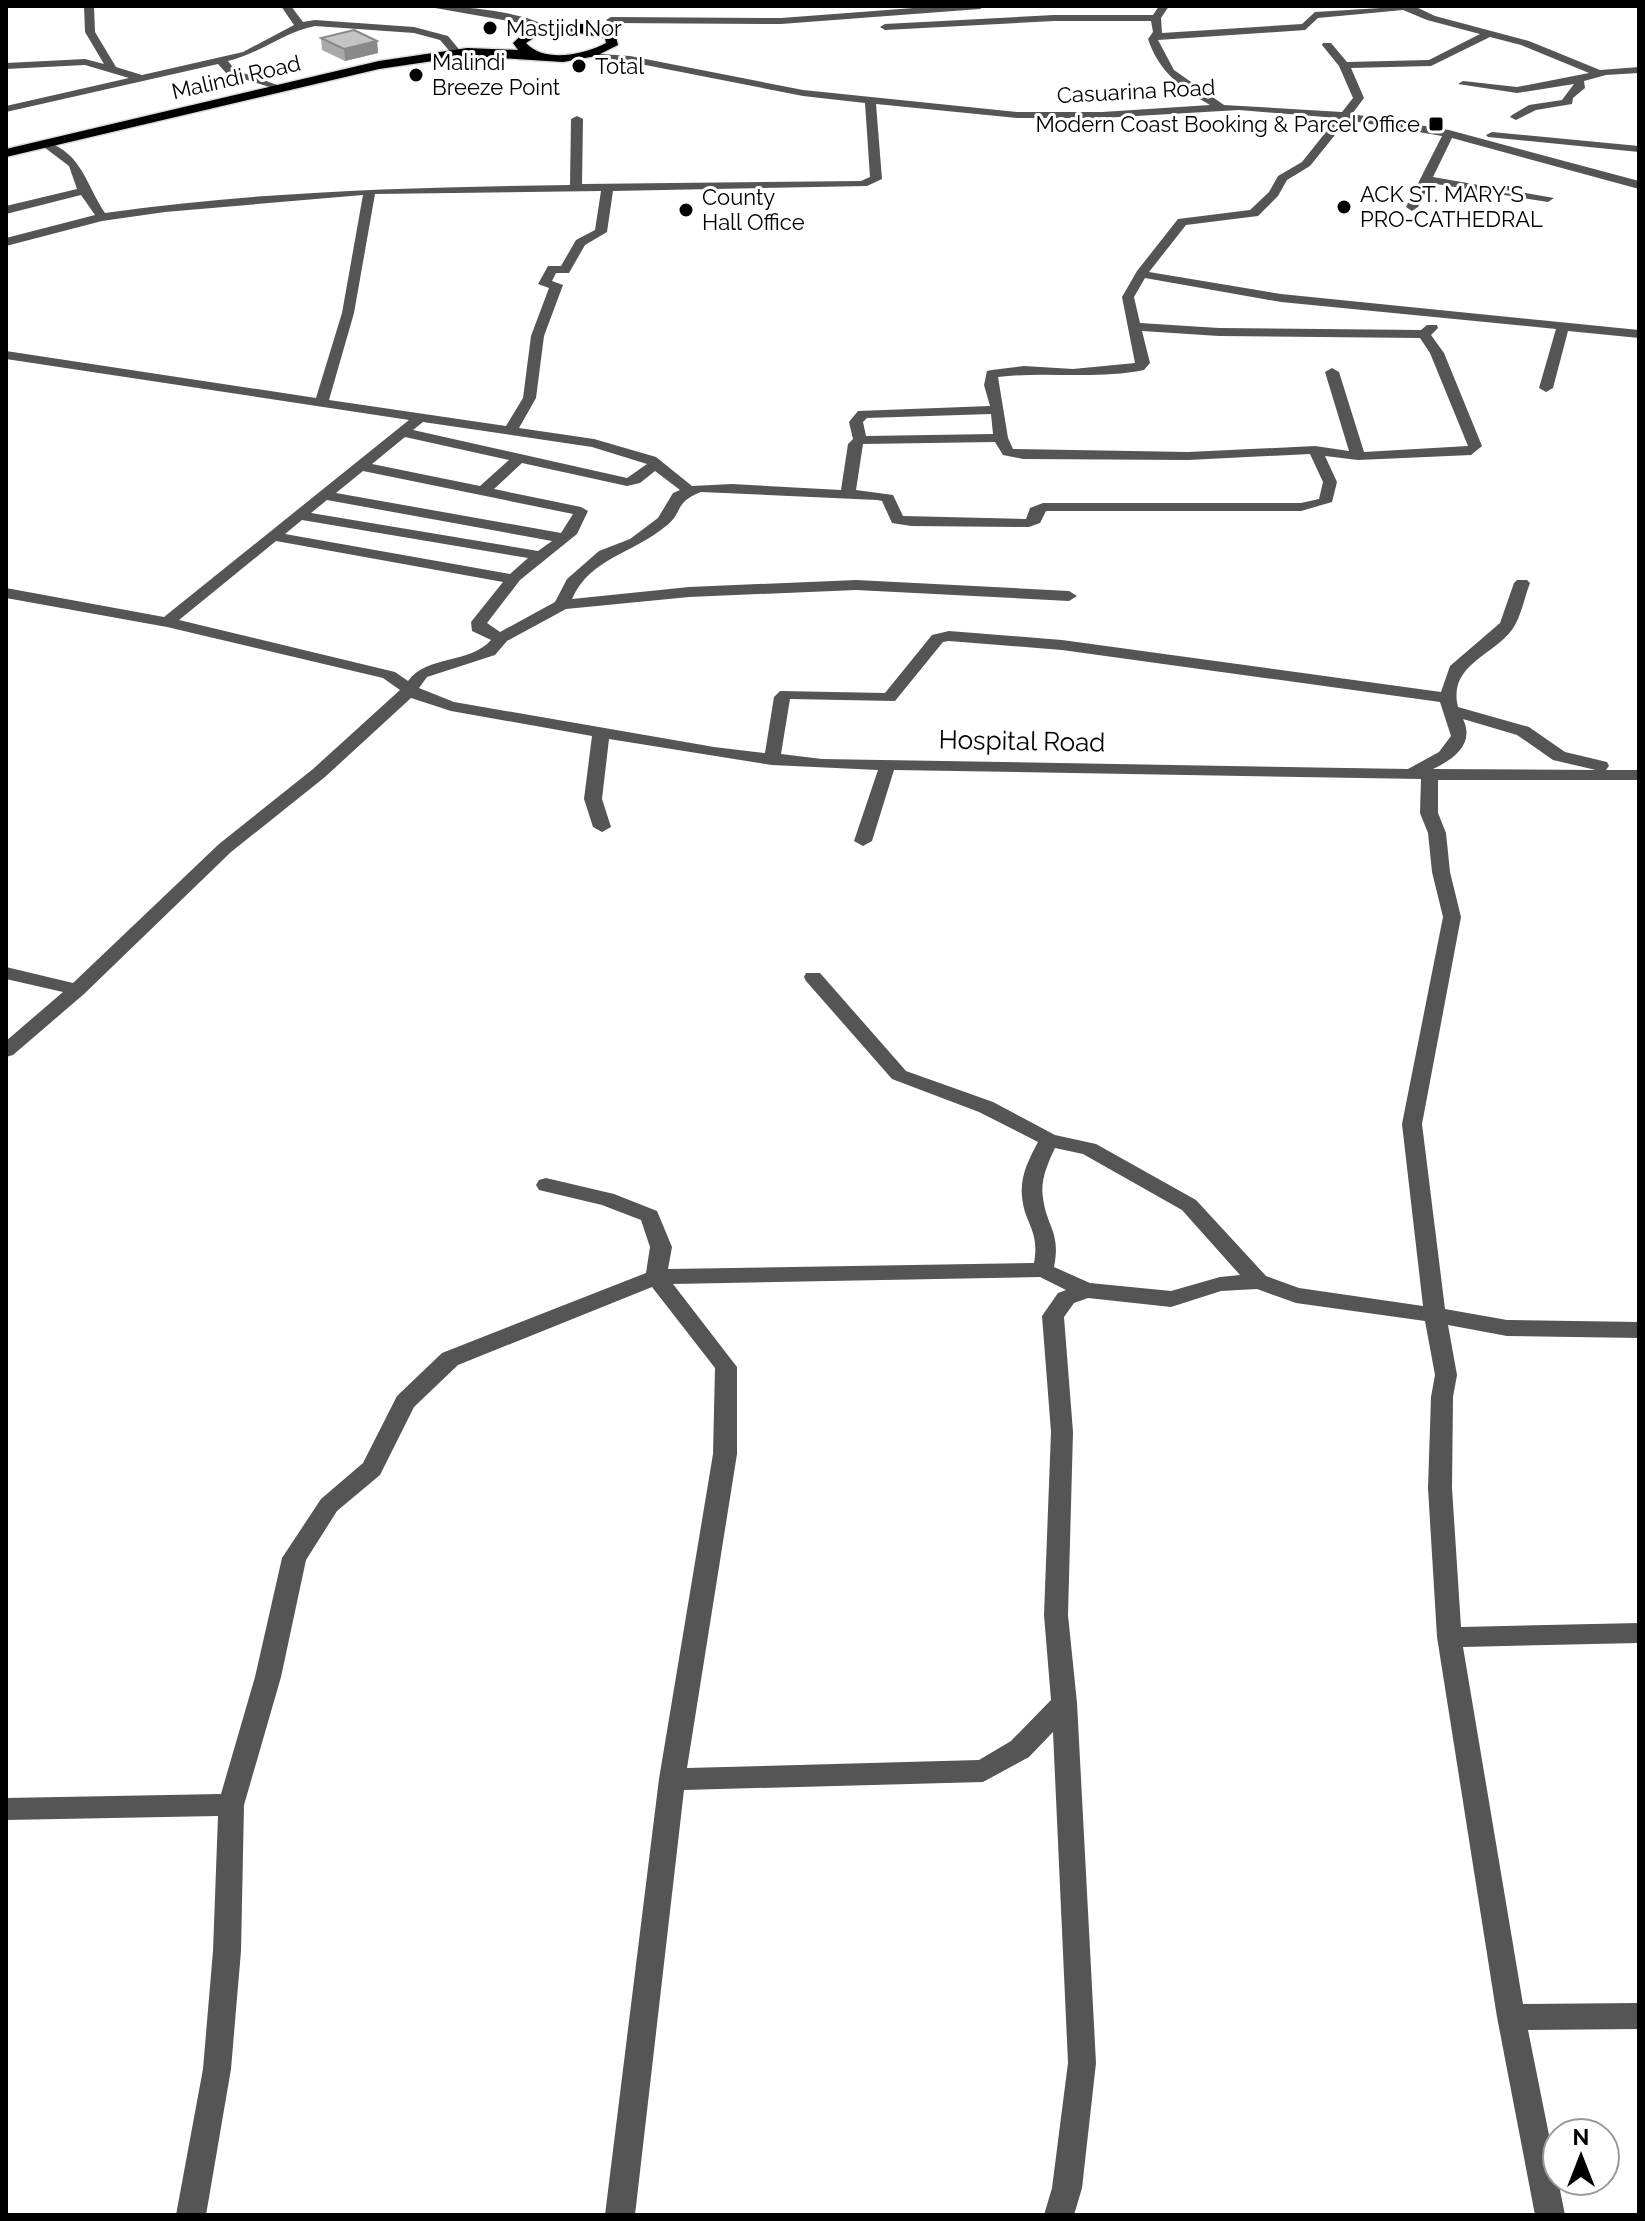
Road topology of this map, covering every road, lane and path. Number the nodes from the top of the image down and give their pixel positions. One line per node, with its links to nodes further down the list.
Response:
1 (89, 6): 29 (street)
2 (286, 6): 11 (street)
3 (429, 6): 9 (street)
4 (980, 6): 8 (street)
5 (1164, 6): 10 (street)
6 (1406, 6): 16 (street); 17 (street)
7 (643, 7): 12 (street)
8 (963, 7): 12 (street)
9 (453, 8): 14 (street); 15 (street)
10 (1156, 18): 13 (street); 17 (street)
11 (300, 26): 15 (street); 26 (street)
12 (608, 26): 14 (highway); 19 (highway)
13 (855, 27)
14 (551, 28): 18 (highway, Malindi Road)
15 (414, 30): 22 (street)
16 (1490, 33): 27 (street); 31 (street)
17 (1153, 37): 37 (street)
18 (519, 43): 21 (highway, Malindi Road); 23 (highway)
19 (612, 45): 24 (highway); 25 (street)
20 (1327, 45): 27 (street)
21 (478, 52): 22 (highway, Malindi Road); 23 (highway, Malindi Road)
22 (457, 53): 35 (highway, Malindi Road)
23 (532, 54): 24 (highway, Malindi Road)
24 (587, 56): 25 (street, Casuarina Road)
25 (630, 59): 36 (street, Casuarina Road)
26 (221, 60): 32 (street); 35 (street)
27 (1344, 65): 39 (street)
28 (6, 66): 29 (street)
29 (111, 67): 32 (street)
30 (1639, 70): 31 (street)
31 (1597, 73): 33 (street)
32 (142, 78): 38 (street)
33 (1578, 79): 34 (street); 40 (street)
34 (1463, 84)
35 (276, 88): 44 (highway, Malindi Road)
36 (870, 101): 37 (street, Casuarina Road); 50 (street)
37 (1207, 101): 39 (street, Casuarina Road)
38 (6, 109)
39 (1345, 115): 42 (street, Casuarina Road); 58 (street)
40 (1516, 117)
41 (577, 119): 49 (street)
42 (1449, 133): 43 (street, Casuarina Road); 47 (street)
43 (1465, 137): 45 (street); 48 (street, Casuarina Road)
44 (46, 144): 46 (highway, Malindi Road); 51 (street)
45 (1639, 149)
46 (6, 153)
47 (1426, 179): 53 (street); 54 (street)
48 (1639, 185)
49 (576, 187): 50 (street); 52 (street)
50 (608, 187): 71 (street)
51 (84, 191): 55 (street); 56 (street)
52 (370, 191): 56 (street); 68 (street)
53 (1548, 198)
54 (1412, 207)
55 (6, 210)
56 (102, 217): 57 (street)
57 (6, 242)
58 (1141, 274): 60 (street); 62 (street)
59 (1436, 314): 60 (street); 61 (street); 63 (street)
60 (1288, 316): 62 (street); 63 (street)
61 (1563, 326): 64 (street); 67 (street)
62 (1134, 327): 69 (street)
63 (1424, 334): 76 (street)
64 (1639, 334)
65 (6, 355): 68 (street)
66 (1332, 372): 76 (street)
67 (1546, 388)
68 (321, 402): 70 (street)
69 (998, 410): 73 (street); 74 (street)
70 (421, 417): 71 (street); 72 (street)
71 (509, 431): 78 (street)
72 (403, 432): 77 (street); 79 (street)
73 (999, 438): 74 (street); 75 (street)
74 (860, 440): 82 (street)
75 (1315, 450): 76 (street); 82 (street)
76 (1358, 456)
77 (520, 457): 78 (street); 80 (street)
78 (656, 463): 81 (street)
79 (362, 466): 80 (street); 83 (street)
80 (484, 490): 86 (street)
81 (688, 490): 82 (street); 92 (street)
82 (848, 494)
83 (323, 495): 84 (street); 86 (street)
84 (299, 515): 85 (street); 87 (street)
85 (272, 536): 88 (street); 93 (street)
86 (562, 538): 87 (street)
87 (540, 556): 88 (street)
88 (513, 579): 94 (street)
89 (1522, 583): 96 (street)
90 (6, 593): 93 (street, Hospital Road)
91 (1069, 596): 92 (street)
92 (562, 605): 94 (street)
93 (167, 622): 95 (street, Hospital Road)
94 (501, 638): 95 (street)
95 (412, 690): 97 (street, Hospital Road); 107 (street)
96 (1448, 704): 98 (street); 100 (street); 102 (street)
97 (601, 733): 98 (street, Hospital Road); 103 (street)
98 (772, 760): 99 (street, Hospital Road)
99 (888, 764): 100 (street, Hospital Road); 104 (street)
100 (1405, 774): 101 (street, Hospital Road)
101 (1430, 775): 102 (street, Hospital Road); 115 (street)
102 (1637, 775)
103 (602, 827)
104 (863, 841)
105 (6, 973): 107 (street)
106 (813, 977): 109 (street)
107 (77, 990): 108 (street)
108 (6, 1051)
109 (1049, 1140): 111 (street); 113 (street)
110 (546, 1185): 112 (street)
111 (1043, 1270): 112 (street); 114 (street)
112 (656, 1277): 120 (street); 121 (street)
113 (1258, 1281): 114 (street); 115 (street)
114 (1086, 1290): 119 (street)
115 (1435, 1315): 116 (street); 118 (street)
116 (1639, 1330)
117 (1639, 1633): 118 (street)
118 (1449, 1637): 124 (street)
119 (1064, 1703): 120 (street); 127 (street)
120 (672, 1779): 126 (street)
121 (231, 1805): 122 (street); 125 (street)
122 (6, 1809)
123 (1639, 2016): 124 (street)
124 (1511, 2017): 128 (street)
125 (191, 2215)
126 (620, 2215)
127 (1059, 2215)
128 (1550, 2215)

